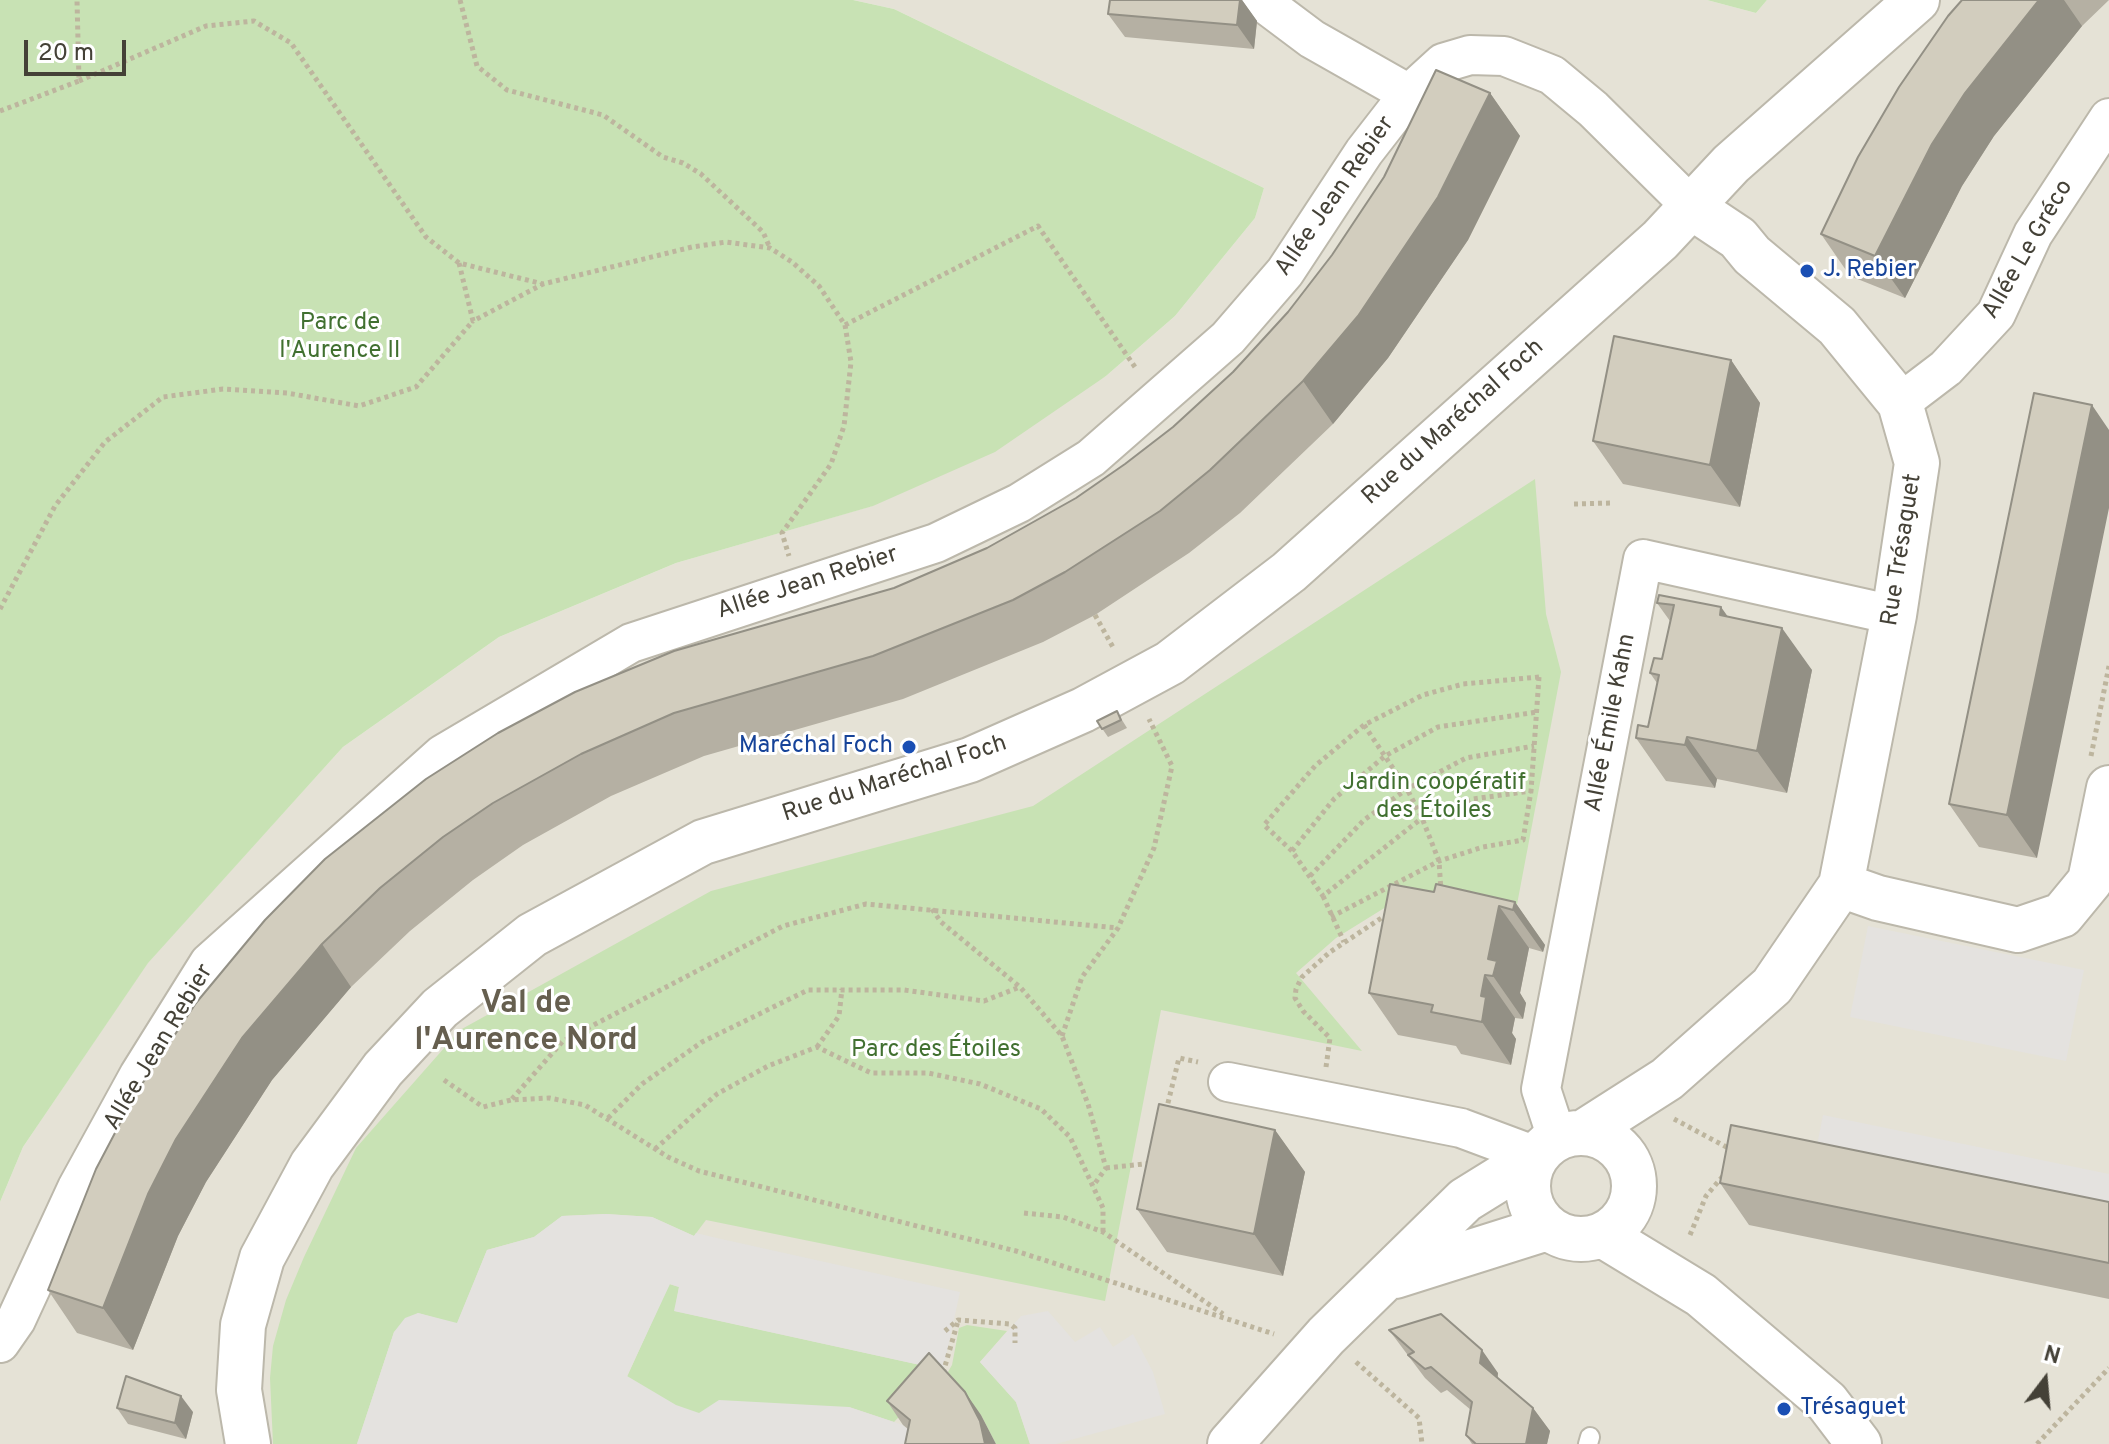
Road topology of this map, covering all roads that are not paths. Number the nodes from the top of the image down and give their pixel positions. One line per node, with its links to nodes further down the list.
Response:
1 (1260, 0): 3 (street)
2 (1917, 0): 5 (street, Rue du Maréchal Foch)
3 (1409, 94): 5 (street, Allée Jean Rebier); 18 (street, Allée Jean Rebier)
4 (2109, 118): 6 (street, Allée Le Gréco)
5 (1693, 208): 6 (street, Rue Trésaguet); 19 (street, Rue du Maréchal Foch)
6 (1900, 403): 7 (street, Rue Trésaguet)
7 (1894, 615): 9 (street, Rue Trésaguet); 12 (street, Allée Émile Kahn)
8 (2109, 788): 9 (street)
9 (1841, 885): 11 (street)
10 (1228, 1082): 12 (street)
11 (1660, 1093): 12 (street); 13 (street)
12 (1559, 1142): 13 (street); 14 (street); 16 (street)
13 (1631, 1180): 15 (street); 17 (street)
14 (1547, 1228): 15 (street); 16 (street)
15 (1604, 1236): 17 (street)
16 (1389, 1278): 20 (street)
17 (1701, 1295): 21 (street)
18 (0, 1343)
19 (248, 1444)
20 (1230, 1444)
21 (1859, 1444)

